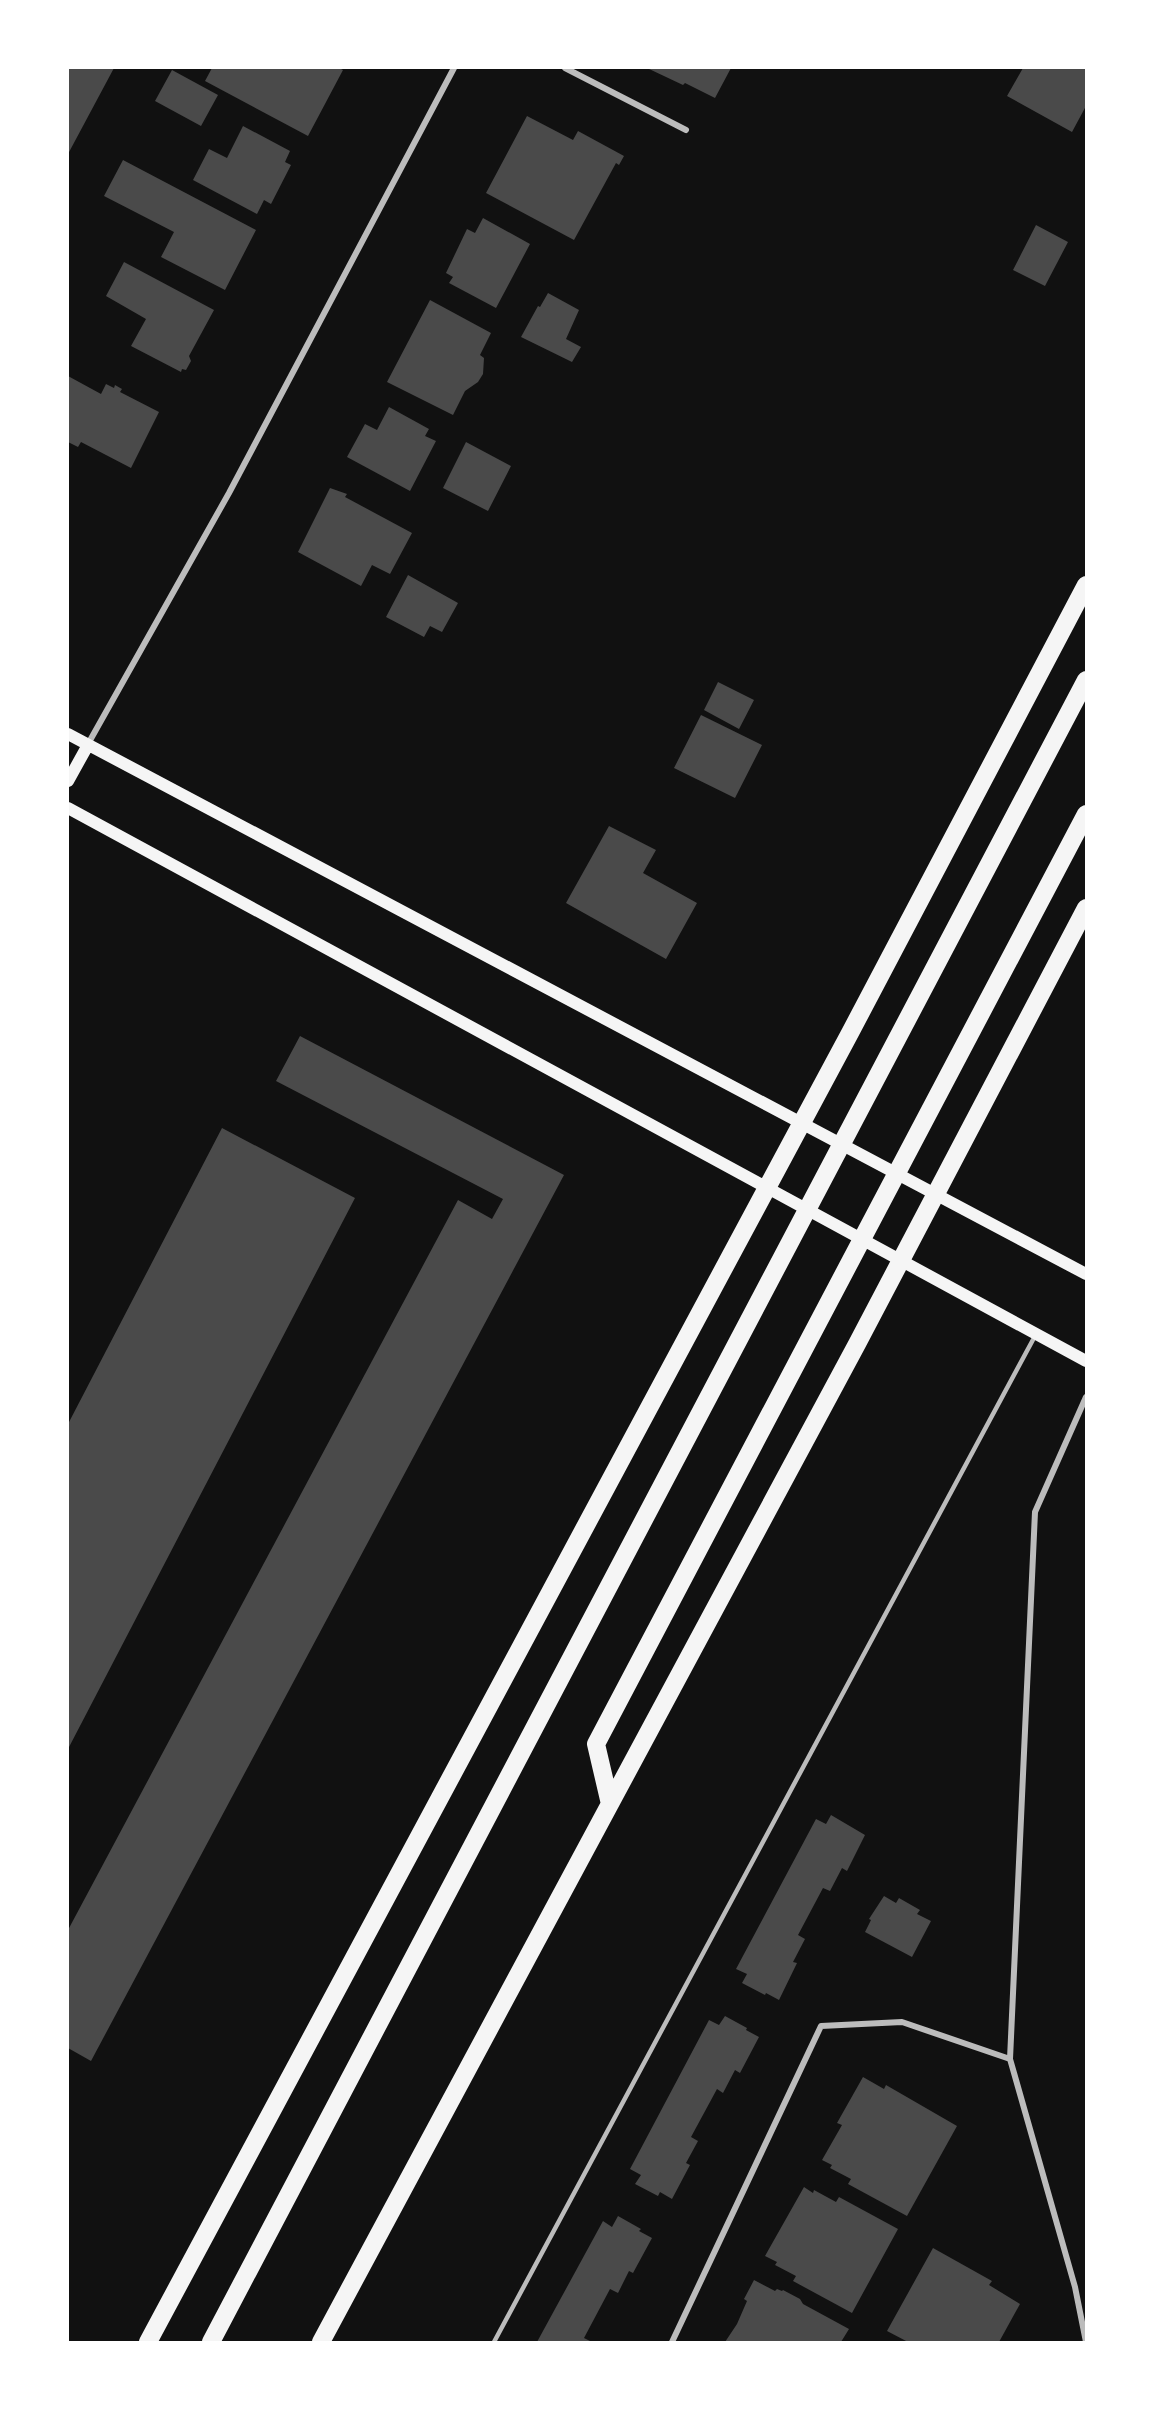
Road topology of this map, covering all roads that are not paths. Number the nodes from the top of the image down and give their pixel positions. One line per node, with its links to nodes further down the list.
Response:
1 (454, 68): 7 (street)
2 (565, 68): 3 (street)
3 (686, 130)
4 (1086, 585): 18 (highway)
5 (1086, 680): 19 (highway)
6 (68, 734): 7 (main road)
7 (88, 745): 8 (main road); 12 (main road)
8 (68, 781)
9 (68, 808): 13 (main road)
10 (1086, 814): 16 (highway)
11 (1086, 908): 16 (highway)
12 (1086, 1274)
13 (1036, 1334): 14 (main road); 21 (lane)
14 (1086, 1361)
15 (1086, 1397): 17 (street)
16 (610, 1804): 20 (highway)
17 (1010, 2059): 22 (street); 23 (street)
18 (148, 2343)
19 (211, 2343)
20 (321, 2343)
21 (494, 2343)
22 (672, 2343)
23 (1086, 2343)

